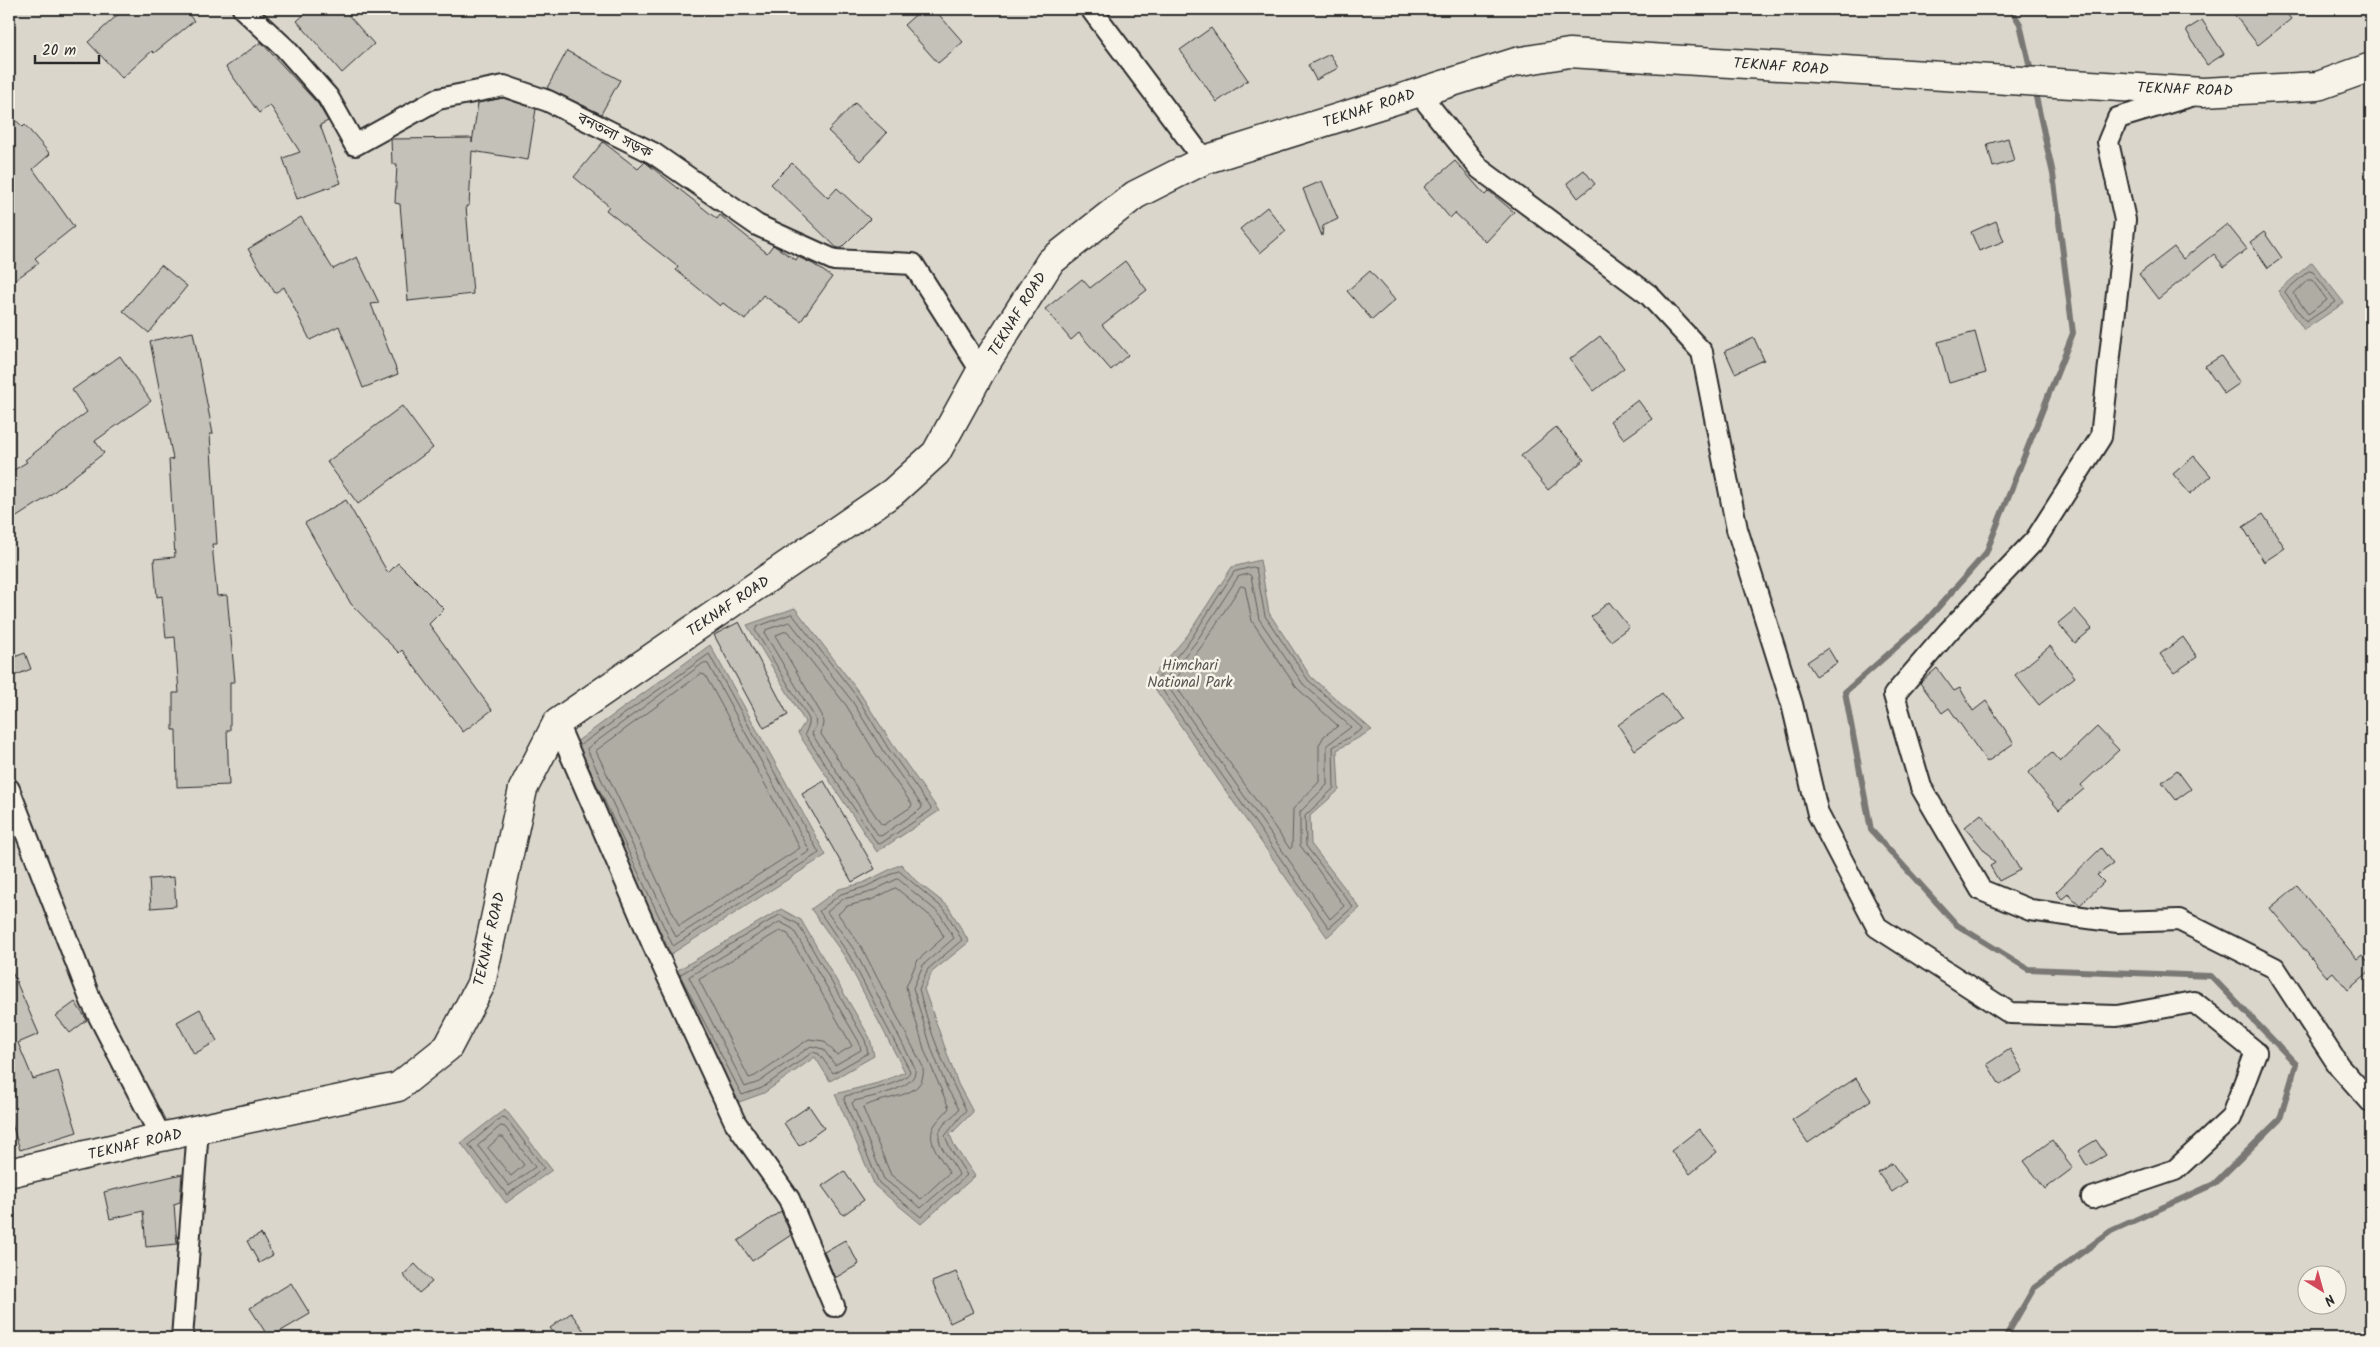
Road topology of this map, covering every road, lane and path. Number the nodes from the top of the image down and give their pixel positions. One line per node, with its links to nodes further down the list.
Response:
1 (244, 9): 7 (street, বনতলা সড়ক)
2 (1091, 9): 6 (street)
3 (2371, 68): 5 (highway, TEKNAF ROAD)
4 (1418, 92): 5 (highway, TEKNAF ROAD); 6 (highway, TEKNAF ROAD); 14 (street)
5 (2203, 92): 10 (street)
6 (1204, 160): 7 (highway, TEKNAF ROAD)
7 (981, 371): 8 (highway, TEKNAF ROAD)
8 (557, 723): 11 (highway, TEKNAF ROAD); 15 (street)
9 (9, 788): 12 (street)
10 (2371, 1102)
11 (198, 1129): 12 (highway, TEKNAF ROAD); 16 (street)
12 (161, 1137): 13 (highway, TEKNAF ROAD)
13 (9, 1173)
14 (2092, 1198)
15 (834, 1306)
16 (182, 1338)

